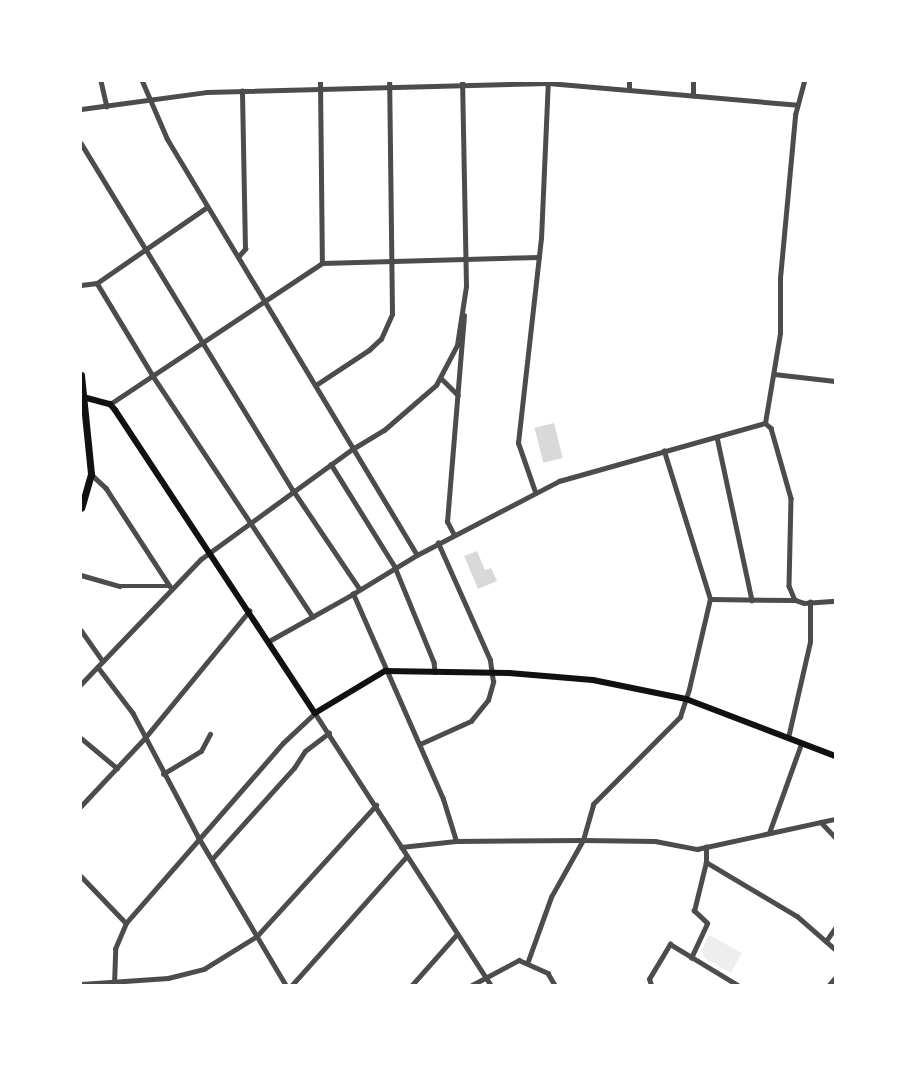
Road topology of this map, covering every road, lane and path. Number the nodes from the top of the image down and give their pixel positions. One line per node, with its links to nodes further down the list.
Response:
1 (101, 81): 17 (street)
2 (142, 81): 15 (street)
3 (320, 81): 10 (street)
4 (389, 81): 11 (street)
5 (629, 81): 12 (street)
6 (693, 81): 14 (street)
7 (804, 81): 16 (street)
8 (548, 82): 9 (street); 12 (street); 23 (street)
9 (462, 83): 11 (street); 24 (street)
10 (320, 88): 11 (street); 13 (street); 26 (street)
11 (389, 88): 25 (street)
12 (629, 90): 14 (street)
13 (242, 91): 15 (street); 22 (street)
14 (693, 96): 16 (street)
15 (147, 100): 17 (street); 20 (street)
16 (797, 105): 32 (street)
17 (107, 106): 18 (street)
18 (81, 109)
19 (81, 143): 21 (street)
20 (207, 207): 21 (street); 22 (street)
21 (146, 249): 27 (street); 31 (street)
22 (238, 257): 29 (street)
23 (539, 257): 24 (street); 49 (street)
24 (465, 259): 25 (street); 30 (street)
25 (392, 261): 26 (street); 37 (street)
26 (322, 263): 29 (street)
27 (97, 283): 28 (street); 34 (street)
28 (81, 285)
29 (265, 303): 31 (street); 37 (street)
30 (464, 316): 35 (street); 39 (street)
31 (204, 342): 34 (street); 48 (street)
32 (774, 374): 36 (street); 41 (street)
33 (81, 375): 38 (main road)
34 (153, 376): 40 (street); 51 (street)
35 (441, 378): 39 (street); 44 (street)
36 (835, 381)
37 (316, 385): 44 (street)
38 (84, 397): 40 (main road); 43 (main road)
39 (459, 403): 52 (street)
40 (110, 404): 54 (main road)
41 (765, 423): 42 (street); 63 (street)
42 (717, 437): 45 (street); 62 (street)
43 (85, 438): 47 (main road)
44 (354, 448): 46 (street); 55 (street)
45 (664, 451): 49 (street); 61 (street)
46 (331, 464): 48 (street); 56 (street)
47 (90, 474): 50 (main road); 58 (street)
48 (293, 490): 51 (street); 59 (street)
49 (535, 492): 52 (street)
50 (81, 508)
51 (251, 521): 54 (street); 67 (street)
52 (454, 535): 53 (street)
53 (438, 543): 55 (street); 74 (street)
54 (209, 551): 58 (street); 66 (main road)
55 (417, 555): 56 (street)
56 (395, 567): 59 (street); 73 (street)
57 (81, 575): 58 (street)
58 (170, 586): 70 (street)
59 (359, 588): 60 (street)
60 (353, 594): 67 (street); 72 (street)
61 (710, 599): 62 (street); 76 (street)
62 (752, 600): 63 (street)
63 (795, 600): 65 (street)
64 (835, 601): 65 (street)
65 (810, 602): 82 (street)
66 (249, 611): 69 (main road); 81 (street)
67 (313, 617): 69 (street)
68 (81, 630): 70 (street)
69 (269, 641): 77 (main road)
70 (103, 660): 71 (street)
71 (98, 667): 75 (street); 81 (street)
72 (385, 671): 73 (main road); 77 (main road); 83 (street)
73 (435, 672): 74 (main road)
74 (493, 673): 76 (main road); 83 (street)
75 (81, 684)
76 (686, 699): 82 (main road); 95 (street)
77 (315, 713): 79 (street); 94 (street)
78 (210, 734): 87 (street)
79 (329, 734): 88 (street); 100 (street)
80 (81, 738): 86 (street)
81 (144, 739): 86 (street); 87 (street)
82 (788, 739): 84 (main road)
83 (420, 744): 96 (street)
84 (801, 744): 85 (main road); 92 (street)
85 (835, 756)
86 (117, 768): 89 (street)
87 (163, 774): 94 (street)
88 (376, 805): 97 (street); 106 (street)
89 (81, 806)
90 (835, 819): 91 (street)
91 (821, 822): 92 (street); 93 (street)
92 (769, 833): 98 (street)
93 (835, 837)
94 (199, 838): 100 (street); 103 (street)
95 (583, 840): 96 (street); 98 (street); 110 (street)
96 (456, 842): 97 (street)
97 (401, 847): 99 (street)
98 (706, 847): 101 (street)
99 (406, 857): 105 (street); 116 (street)
100 (212, 860): 106 (street)
101 (706, 862): 107 (street); 109 (street)
102 (81, 876): 103 (street)
103 (126, 923): 114 (street)
104 (835, 928): 107 (street)
105 (457, 934): 111 (street); 117 (street)
106 (257, 936): 114 (street); 115 (street)
107 (826, 941): 108 (street)
108 (835, 949)
109 (691, 958): 121 (street); 122 (street)
110 (528, 961): 111 (street); 120 (street)
111 (485, 976): 118 (street); 119 (street)
112 (835, 978): 123 (street)
113 (81, 984): 114 (street)
114 (114, 984)
115 (286, 985)
116 (292, 985)
117 (412, 985)
118 (472, 985)
119 (490, 985)
120 (555, 985)
121 (651, 985)
122 (738, 985)
123 (829, 985)

